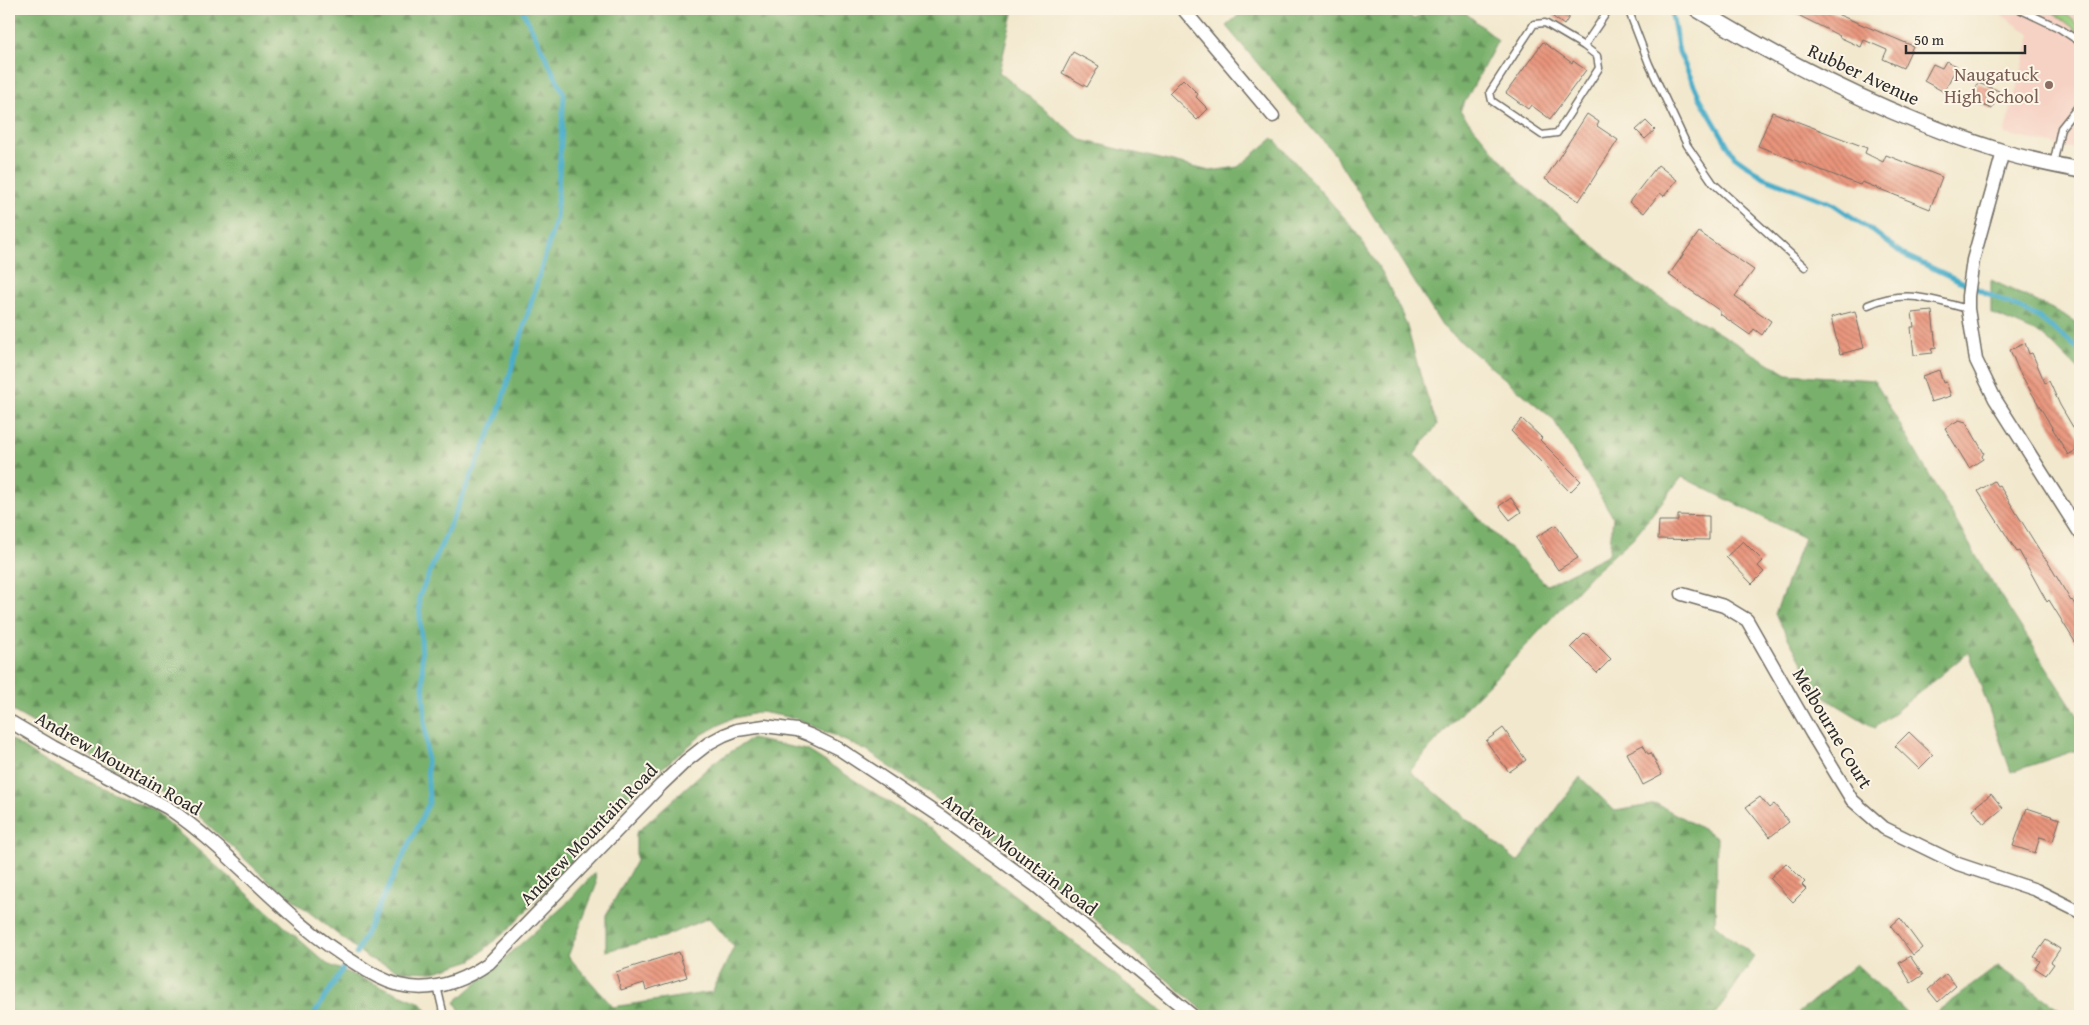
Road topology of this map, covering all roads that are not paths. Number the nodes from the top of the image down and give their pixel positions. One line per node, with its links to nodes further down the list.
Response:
1 (1183, 9): 10 (street)
2 (1609, 9): 8 (lane)
3 (1628, 9): 14 (lane)
4 (1697, 9): 6 (street, Rubber Avenue)
5 (2019, 9): 7 (lane)
6 (1718, 14): 11 (street, Rubber Avenue)
7 (2080, 42)
8 (1584, 46): 8 (lane)
9 (2080, 104): 12 (lane)
10 (1273, 116)
11 (2004, 152): 12 (street, Rubber Avenue); 16 (street)
12 (2053, 165): 13 (street, Rubber Avenue)
13 (2080, 170)
14 (1805, 267)
15 (1868, 305): 16 (lane)
16 (1968, 309): 17 (street)
17 (2080, 533)
18 (1682, 594): 20 (street, Melbourne Court)
19 (9, 721): 21 (street, Andrew Mountain Road)
20 (2080, 912)
21 (437, 986): 22 (lane); 23 (street, Andrew Mountain Road)
22 (444, 1016)
23 (1193, 1016)

